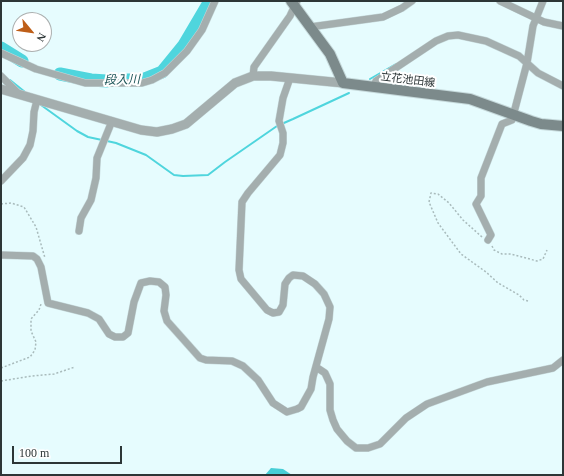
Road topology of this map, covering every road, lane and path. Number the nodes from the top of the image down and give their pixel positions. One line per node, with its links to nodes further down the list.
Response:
1 (215, 1): 10 (street)
2 (412, 1): 6 (street)
3 (500, 1): 7 (street)
4 (543, 1): 7 (street)
5 (294, 3): 9 (main road); 13 (street)
6 (402, 5): 9 (street)
7 (536, 18): 8 (street); 11 (street)
8 (563, 26)
9 (310, 27): 15 (main road)
10 (1, 53)
11 (527, 63): 16 (street); 17 (street); 21 (street)
12 (1, 76): 19 (street)
13 (253, 76): 14 (street); 22 (street)
14 (290, 78): 15 (street); 35 (street)
15 (342, 83): 17 (main road, 立花池田線)
16 (563, 86)
17 (373, 87): 21 (main road, 立花池田線)
18 (1, 89): 19 (street)
19 (20, 94): 20 (street)
20 (37, 100): 22 (street); 24 (street)
21 (514, 115): 23 (main road, 立花池田線); 27 (street)
22 (112, 121): 26 (street)
23 (563, 126)
24 (1, 181)
25 (1, 204): 30 (path)
26 (79, 231)
27 (488, 240): 28 (path); 31 (path)
28 (547, 250)
29 (1, 256): 35 (street)
30 (46, 260)
31 (528, 301)
32 (41, 303): 36 (path)
33 (563, 360): 35 (street)
34 (75, 367): 37 (path)
35 (316, 367)
36 (1, 368)
37 (1, 381)

